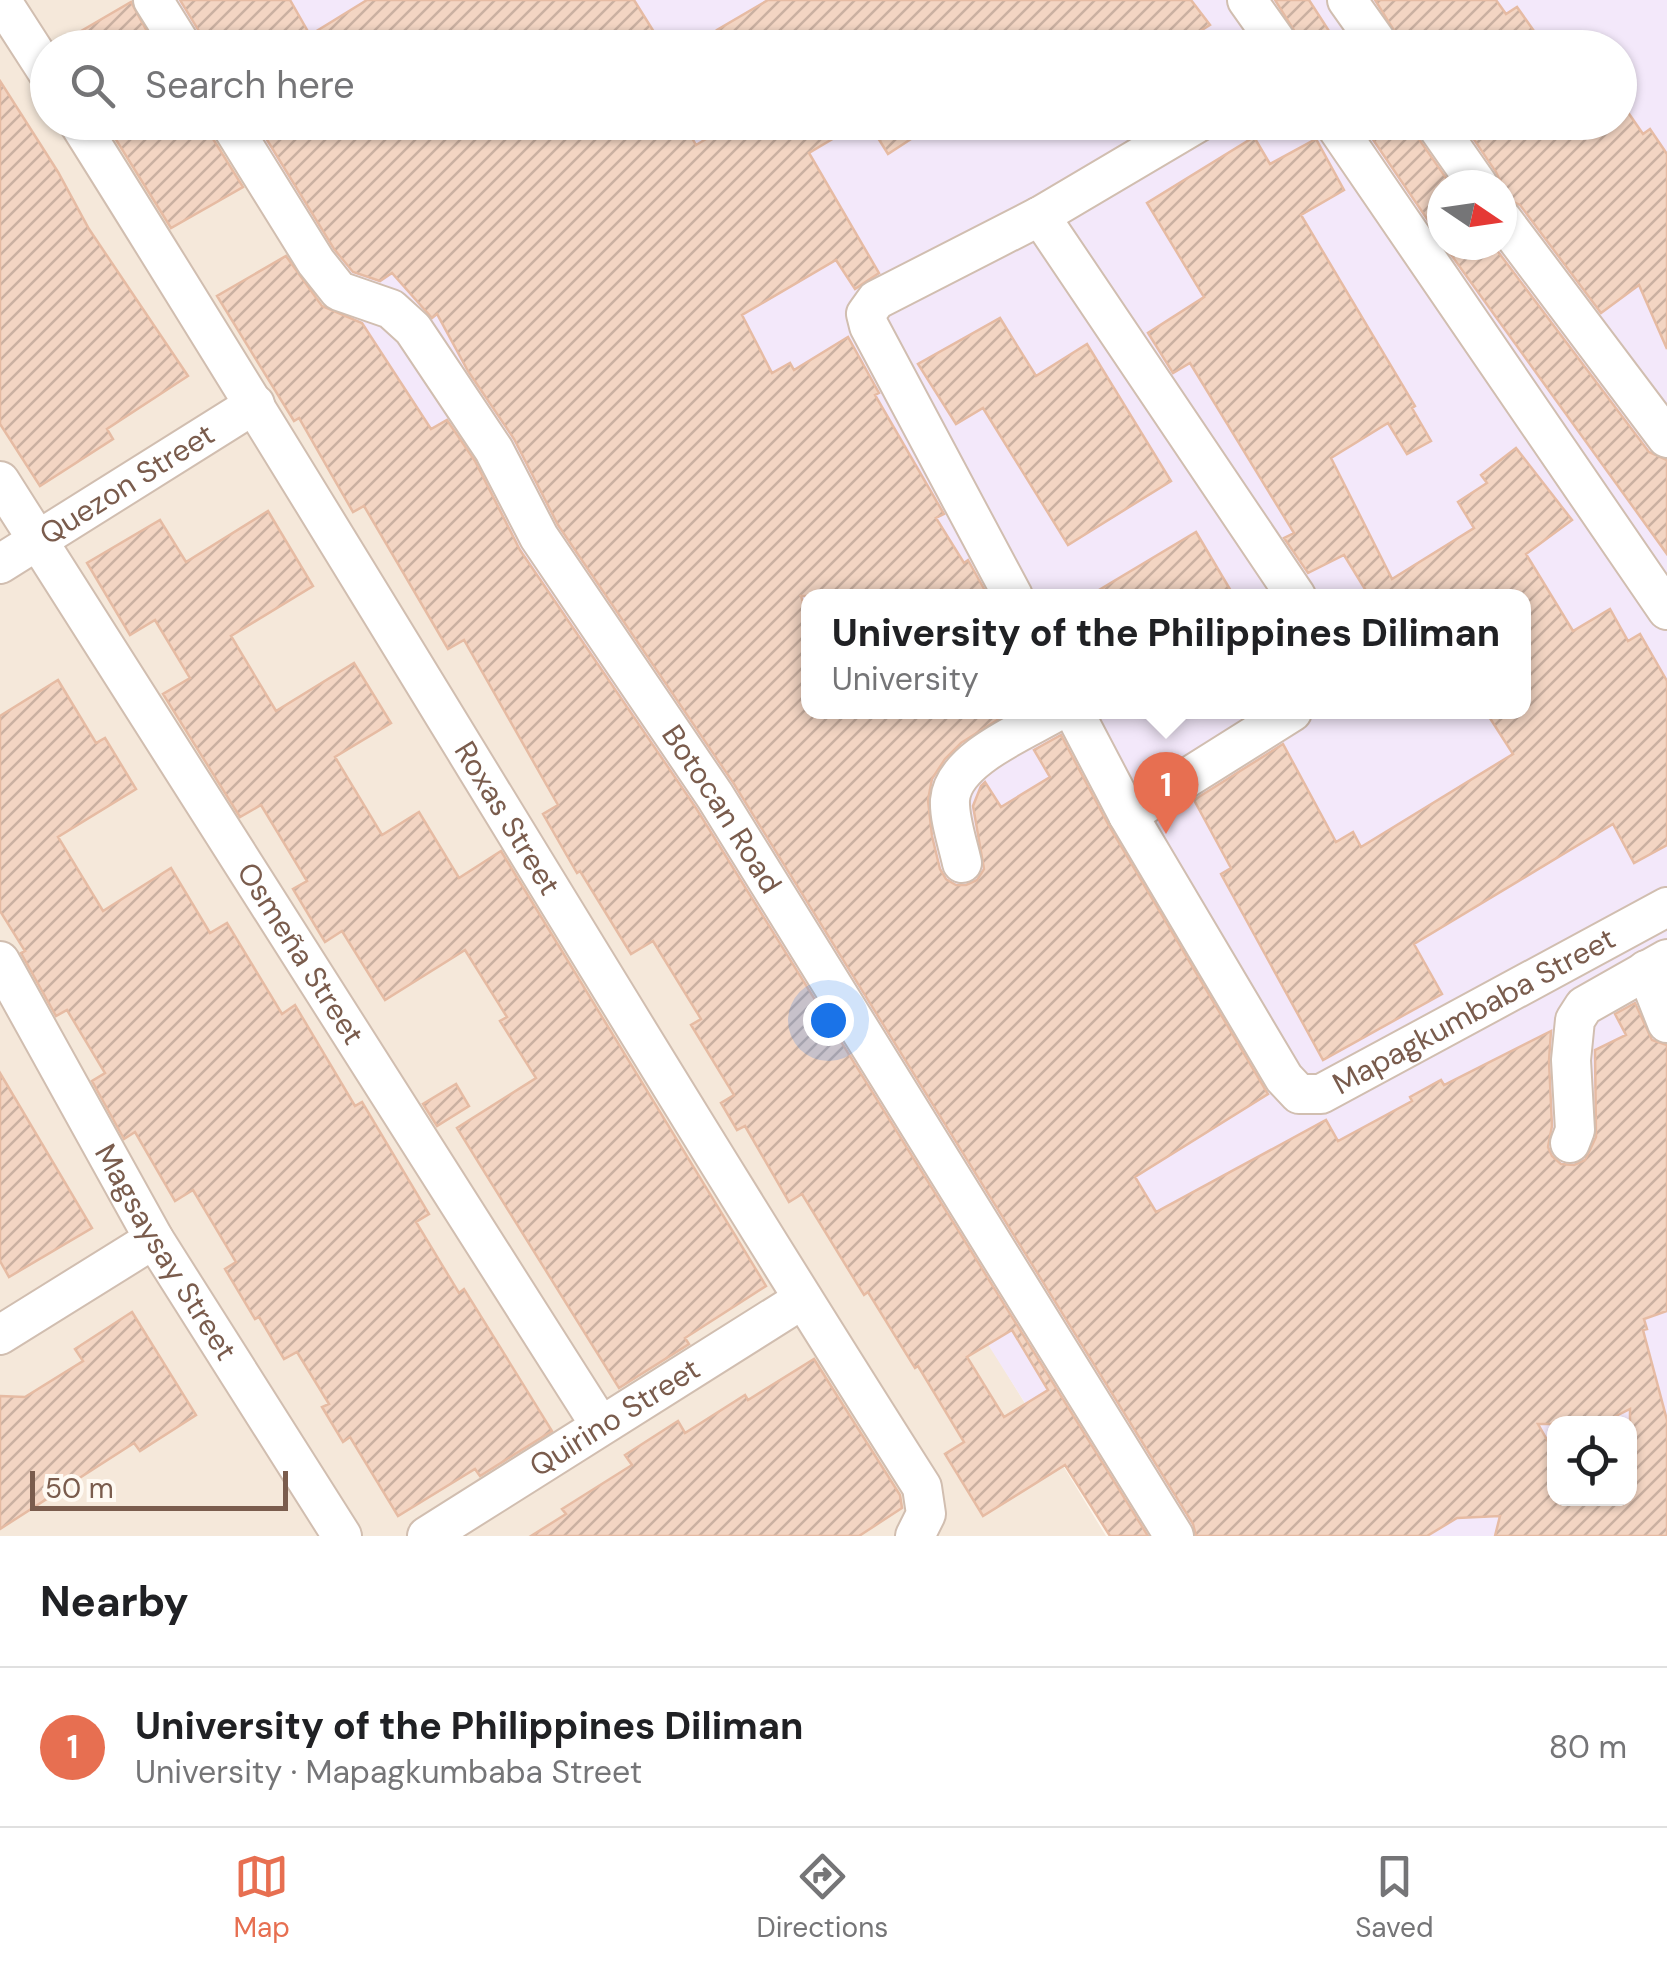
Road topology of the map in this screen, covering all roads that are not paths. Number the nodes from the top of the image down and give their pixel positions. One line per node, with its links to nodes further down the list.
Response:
1 (2, 0): 8 (street)
2 (154, 0): 5 (street)
3 (1247, 0): 6 (street)
4 (1348, 0): 7 (street)
5 (172, 30)
6 (1268, 30)
7 (1369, 30)
8 (30, 45)
9 (89, 140): 17 (street, Roxas Street)
10 (241, 140): 42 (street, Botocan Road)
11 (1169, 140): 15 (street)
12 (1345, 140): 24 (street)
13 (1447, 140): 14 (street)
14 (1468, 170)
15 (1040, 216): 22 (street); 23 (street)
16 (1517, 238): 18 (street)
17 (255, 404): 20 (street, Quezon Street); 36 (street, Roxas Street)
18 (1667, 438)
19 (0, 481): 20 (street, Osmeña Street)
20 (38, 542): 21 (street, Quezon Street); 38 (street, Osmeña Street)
21 (0, 564)
22 (1009, 589)
23 (1291, 589)
24 (1667, 610)
25 (1044, 719): 29 (street)
26 (1078, 719): 28 (street, Mapagkumbaba Street)
27 (1281, 719): 28 (street)
28 (1128, 815): 30 (street, Mapagkumbaba Street)
29 (962, 863)
30 (1667, 907)
31 (0, 961): 35 (street, Magsaysay Street)
32 (1656, 964): 33 (street); 34 (street)
33 (1667, 1023)
34 (1570, 1143)
35 (154, 1239): 37 (street); 40 (street, Magsaysay Street)
36 (803, 1299): 38 (street, Quirino Street); 39 (street, Roxas Street)
37 (0, 1335)
38 (600, 1426): 41 (street, Quirino Street)
39 (921, 1525)
40 (342, 1536)
41 (427, 1536)
42 (1174, 1536)

